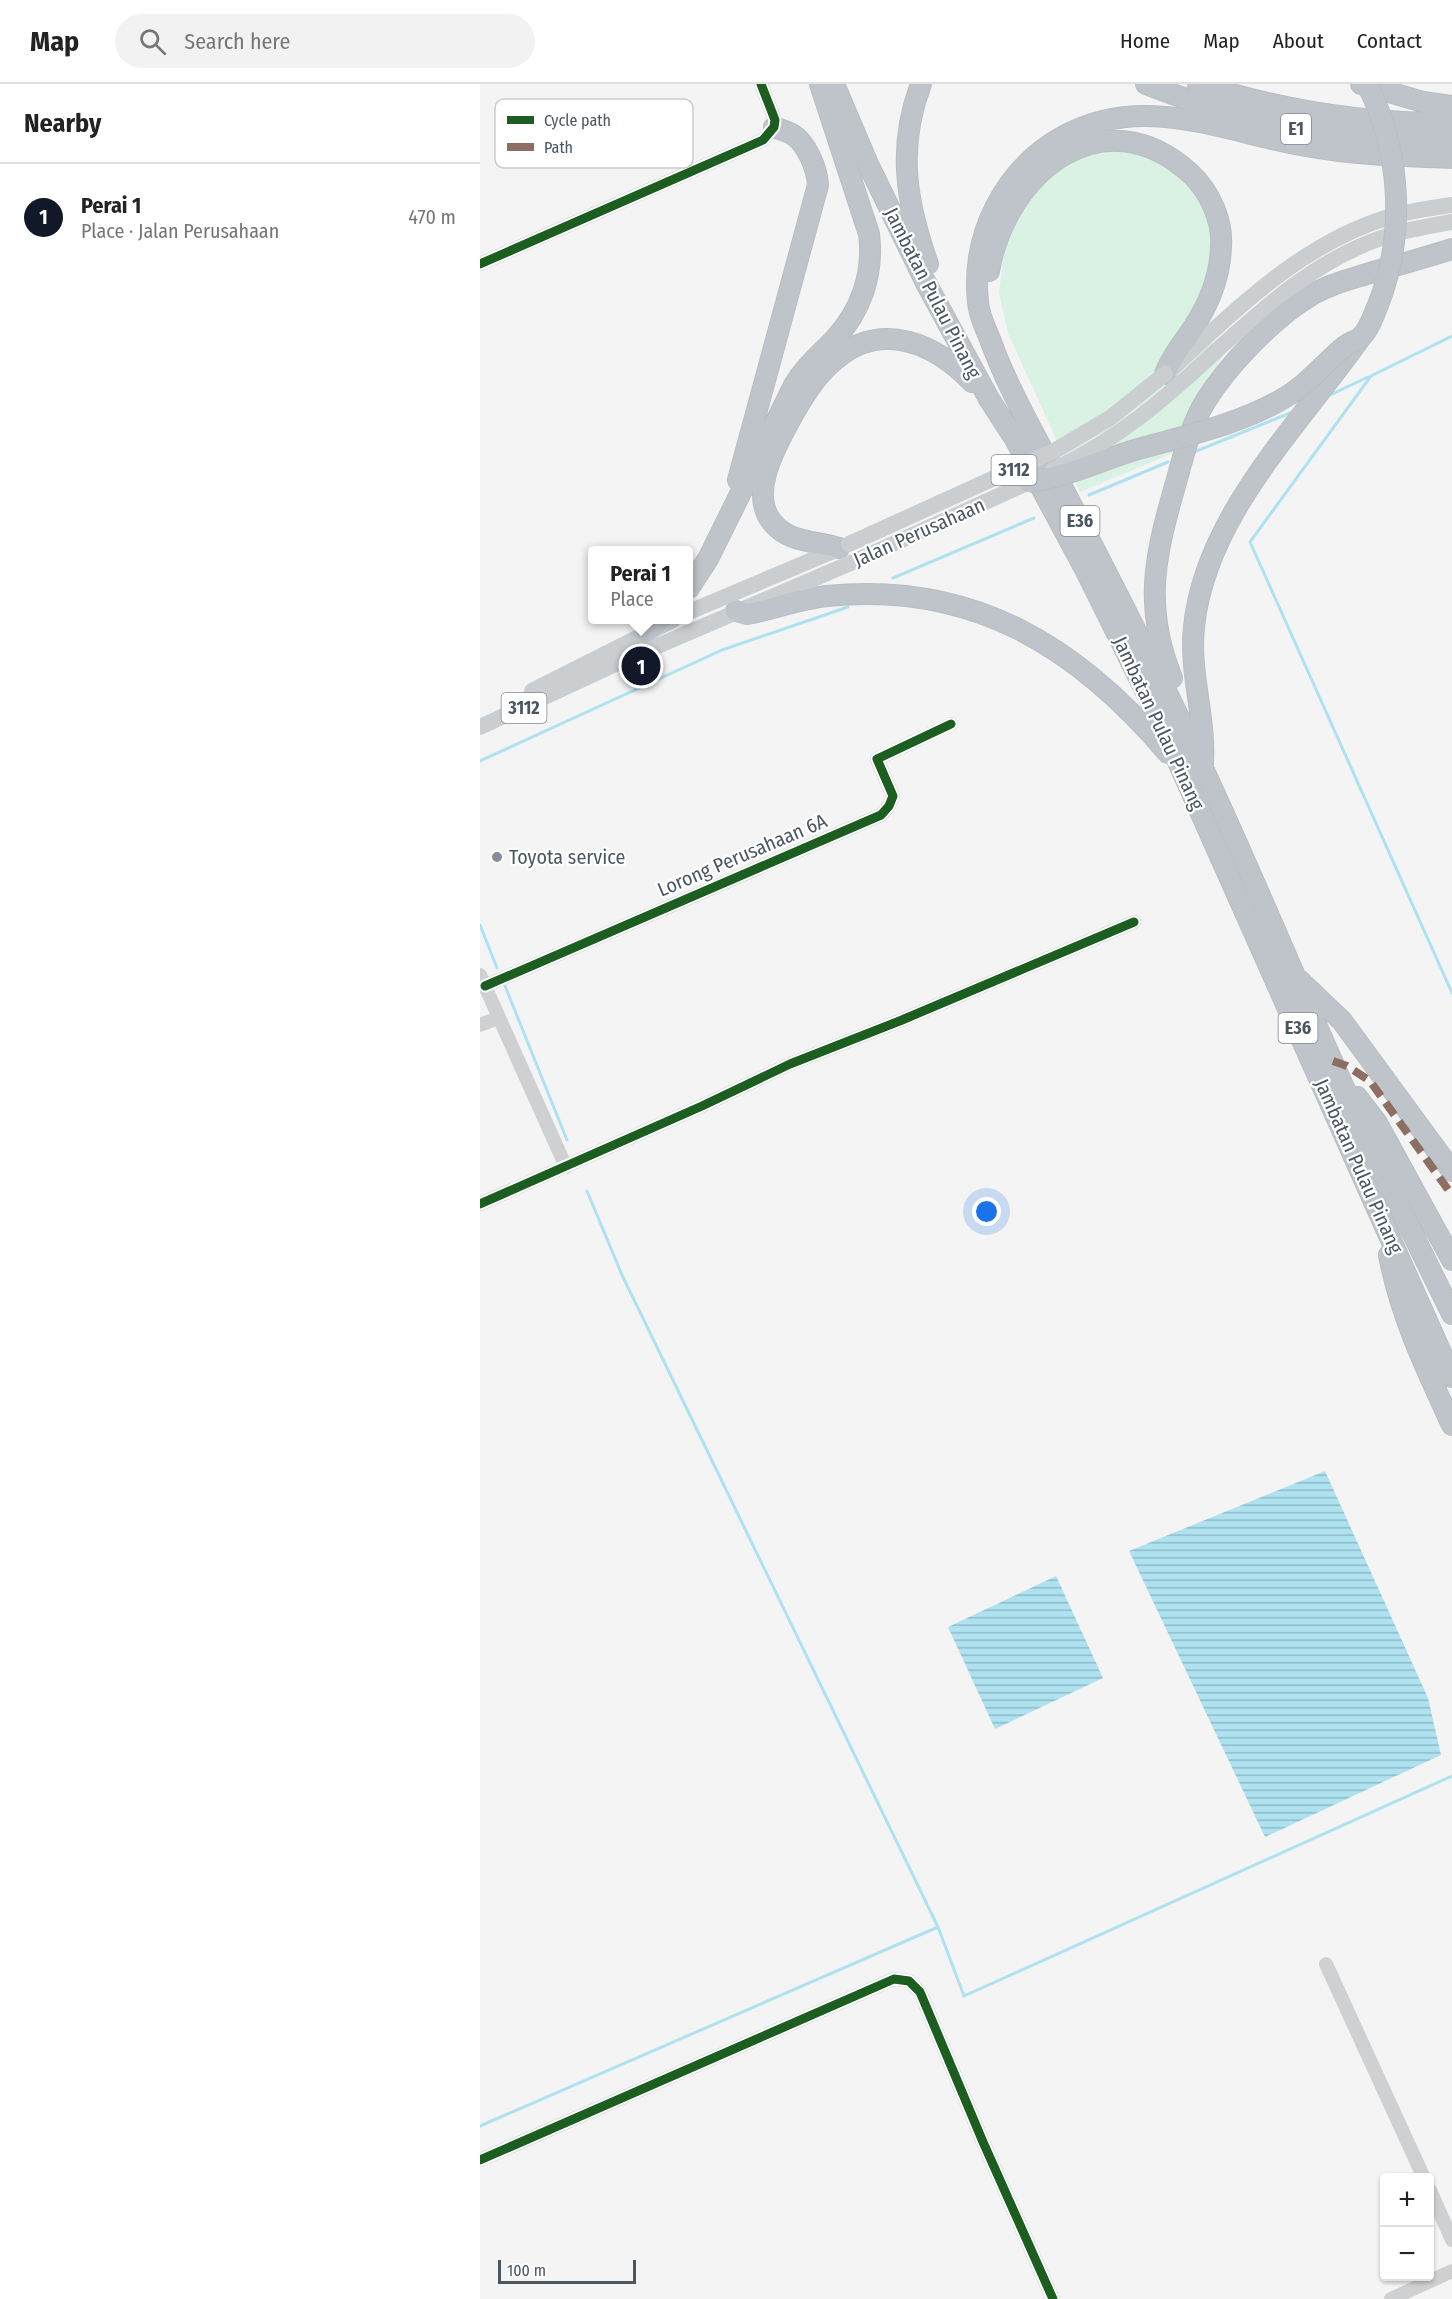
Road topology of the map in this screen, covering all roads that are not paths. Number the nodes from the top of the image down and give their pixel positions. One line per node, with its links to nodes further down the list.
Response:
1 (761, 84): 11 (street)
2 (820, 84): 25 (highway)
3 (834, 84): 18 (highway, Jambatan Pulau Pinang / E36)
4 (921, 84): 18 (highway)
5 (1146, 84): 12 (highway, E1)
6 (1198, 84): 10 (highway, E1)
7 (1362, 84): 9 (highway)
8 (1367, 84): 19 (highway, bridge)
9 (1452, 106)
10 (1452, 123)
11 (774, 126): 17 (street); 25 (highway)
12 (1452, 142)
13 (1452, 158): 20 (highway, Jambatan Pulau Pinang)
14 (1452, 205): 21 (main road, Jalan Perusahaan / 3112)
15 (1452, 222): 21 (main road, Jalan Perusahaan / 3112)
16 (1452, 249): 31 (highway)
17 (480, 264)
18 (947, 324): 23 (highway, Jambatan Pulau Pinang / E36)
19 (1361, 337): 24 (highway, bridge); 35 (highway)
20 (990, 339): 22 (highway); 31 (highway, Jambatan Pulau Pinang / E36)
21 (1210, 345): 22 (main road, Jalan Perusahaan / 3112); 24 (main road, Jalan Perusahaan / 3112, bridge)
22 (1165, 374): 26 (main road, Jalan Perusahaan / 3112, bridge)
23 (989, 399): 26 (highway); 35 (highway, Jambatan Pulau Pinang / E36)
24 (1029, 482): 29 (main road, Jalan Perusahaan / 3112)
25 (730, 514): 27 (highway)
26 (844, 546): 28 (main road, Jalan Perusahaan / 3112)
27 (693, 582)
28 (693, 610)
29 (736, 611): 34 (main road, Jalan Perusahaan / 3112); 35 (highway)
30 (653, 626): 32 (main road, 3112)
31 (1172, 704): 35 (highway, Jambatan Pulau Pinang / E36)
32 (480, 715)
33 (951, 724): 38 (street, Lorong Perusahaan 6A)
34 (480, 728)
35 (1193, 770): 37 (highway, Jambatan Pulau Pinang / E36); 45 (highway, Jambatan Pulau Pinang / E36)
36 (1134, 921): 42 (street)
37 (1295, 977): 41 (highway, Jambatan Pulau Pinang / E36); 43 (highway)
38 (482, 980): 39 (street)
39 (498, 1018): 40 (street); 42 (street)
40 (480, 1025)
41 (1340, 1078): 46 (highway, Jambatan Pulau Pinang / E36); 47 (highway, Jambatan Pulau Pinang / E36)
42 (566, 1167): 44 (street)
43 (1452, 1171)
44 (480, 1204)
45 (1382, 1217): 48 (highway, Jambatan Pulau Pinang / E36); 49 (highway)
46 (1452, 1260)
47 (1452, 1314)
48 (1452, 1377)
49 (1452, 1425)
50 (1326, 1964): 52 (street)
51 (480, 2160): 56 (street)
52 (1422, 2173)
53 (1434, 2199): 54 (street)
54 (1452, 2240)
55 (1452, 2271): 57 (street)
56 (1053, 2299)
57 (1391, 2299)

